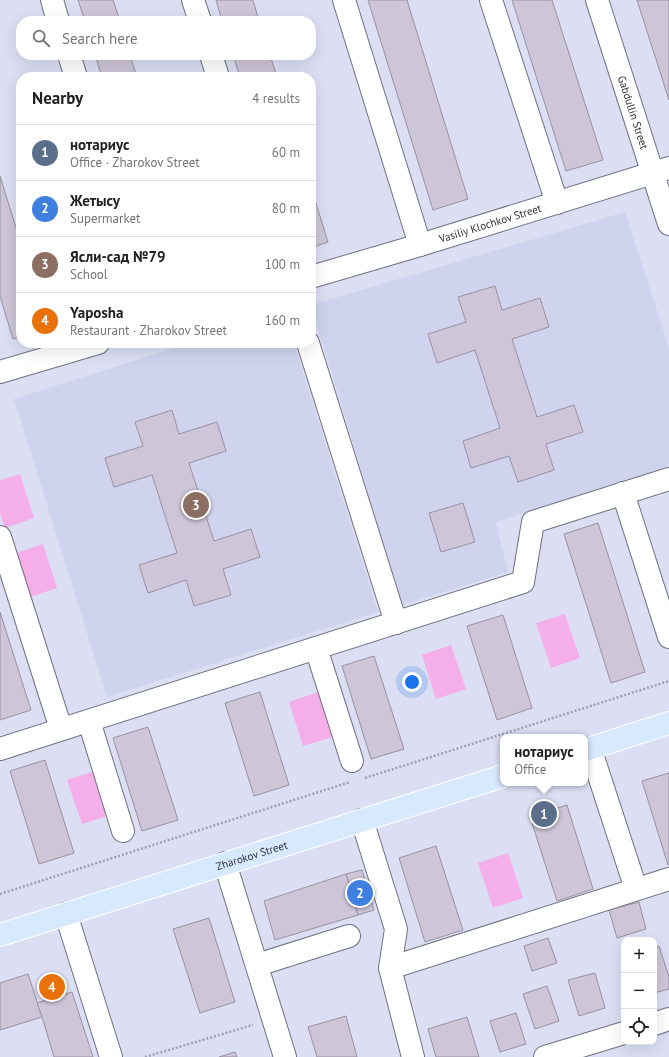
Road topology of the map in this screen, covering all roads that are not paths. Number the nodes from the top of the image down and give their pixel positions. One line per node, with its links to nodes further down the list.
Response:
1 (52, 0): 6 (street)
2 (193, 0): 7 (street)
3 (344, 0): 15 (street)
4 (491, 0): 13 (street)
5 (597, 0): 12 (street, Gabdullin Street)
6 (57, 16)
7 (198, 16)
8 (71, 60): 10 (street)
9 (213, 60): 11 (street)
10 (74, 72)
11 (216, 72)
12 (661, 170): 13 (street, Vasiliy Klochkov Street); 14 (street, Gabdullin Street)
13 (557, 203): 15 (street, Vasiliy Klochkov Street)
14 (668, 214)
15 (420, 245): 16 (street, Vasiliy Klochkov Street)
16 (316, 276)
17 (69, 348): 19 (street)
18 (310, 348): 23 (street)
19 (0, 372)
20 (669, 479): 21 (street)
21 (624, 493): 23 (street); 24 (street)
22 (0, 537): 28 (street)
23 (396, 623): 25 (street)
24 (669, 637)
25 (316, 648): 26 (street); 31 (street)
26 (88, 721): 28 (street); 34 (street)
27 (669, 723): 30 (main road)
28 (61, 729): 29 (street)
29 (0, 749)
30 (588, 749): 37 (street)
31 (354, 774)
32 (500, 777): 33 (main road, Zharokov Street)
33 (362, 820): 35 (main road, Zharokov Street); 42 (street)
34 (123, 831)
35 (225, 863): 38 (main road, Zharokov Street); 41 (street)
36 (669, 879): 37 (street)
37 (636, 889): 42 (street)
38 (66, 914): 39 (main road, Zharokov Street); 46 (street)
39 (0, 935)
40 (349, 936): 41 (street)
41 (257, 965): 47 (street)
42 (390, 968): 48 (street)
43 (669, 1019): 44 (street)
44 (657, 1023)
45 (621, 1034): 49 (street)
46 (111, 1057)
47 (284, 1057)
48 (413, 1057)
49 (545, 1057)

